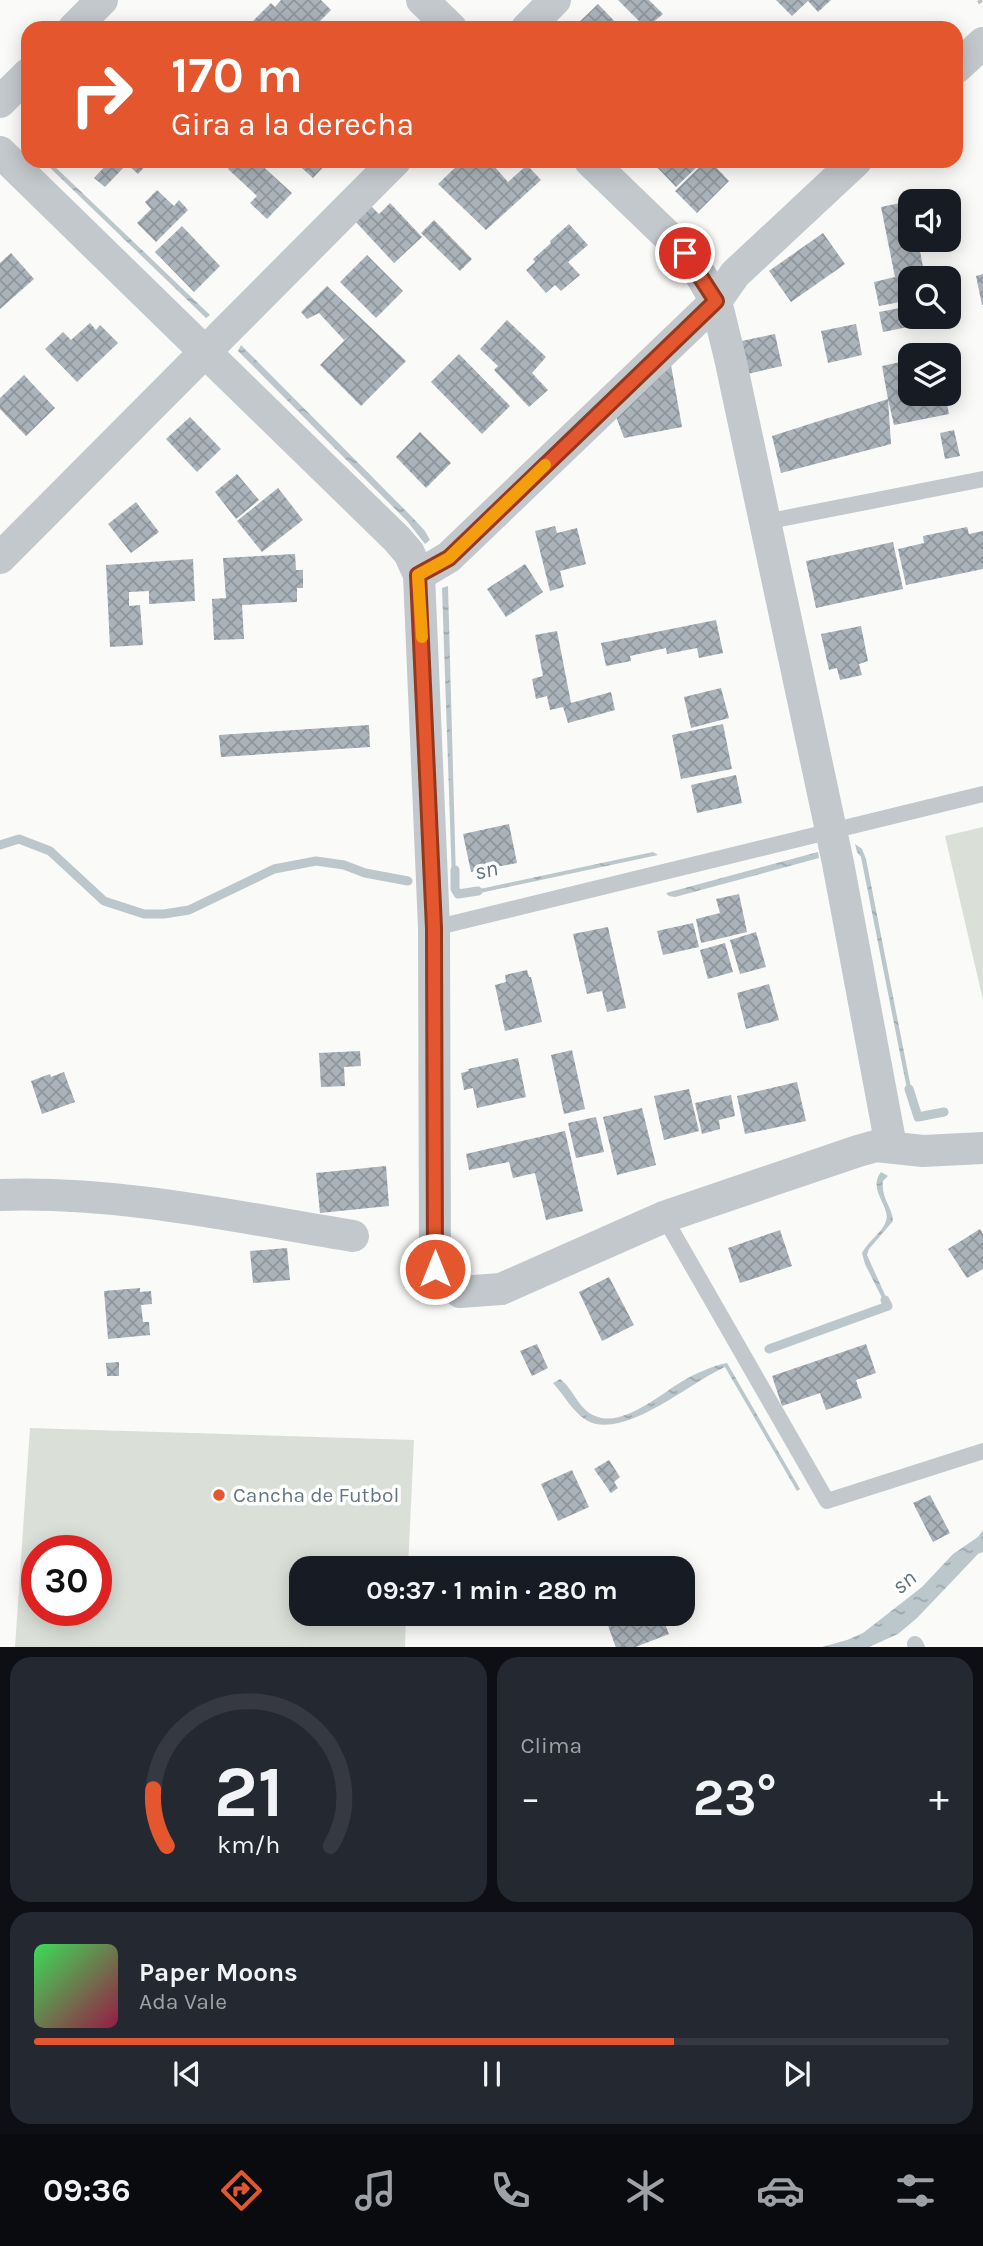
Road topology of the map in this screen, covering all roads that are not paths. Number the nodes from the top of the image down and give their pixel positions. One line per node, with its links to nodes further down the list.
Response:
1 (102, 0): 4 (street)
2 (422, 0): 5 (street)
3 (555, 0): 6 (street)
4 (81, 21)
5 (444, 21)
6 (534, 21)
7 (983, 43): 8 (street)
8 (963, 62)
9 (21, 81): 10 (street)
10 (0, 102)
11 (0, 152): 16 (street)
12 (388, 168): 16 (street)
13 (597, 168): 15 (street)
14 (849, 168): 15 (street)
15 (716, 301): 18 (street); 20 (street)
16 (209, 348): 19 (street); 20 (street)
17 (983, 479): 18 (lane)
18 (765, 522): 22 (street)
19 (0, 558)
20 (431, 568): 23 (street)
21 (983, 794): 22 (lane)
22 (834, 844): 23 (lane); 24 (street)
23 (433, 899): 27 (street)
24 (891, 1146): 25 (street); 27 (street)
25 (983, 1148)
26 (0, 1195): 28 (street)
27 (664, 1217): 29 (lane)
28 (353, 1236)
29 (983, 1451)

